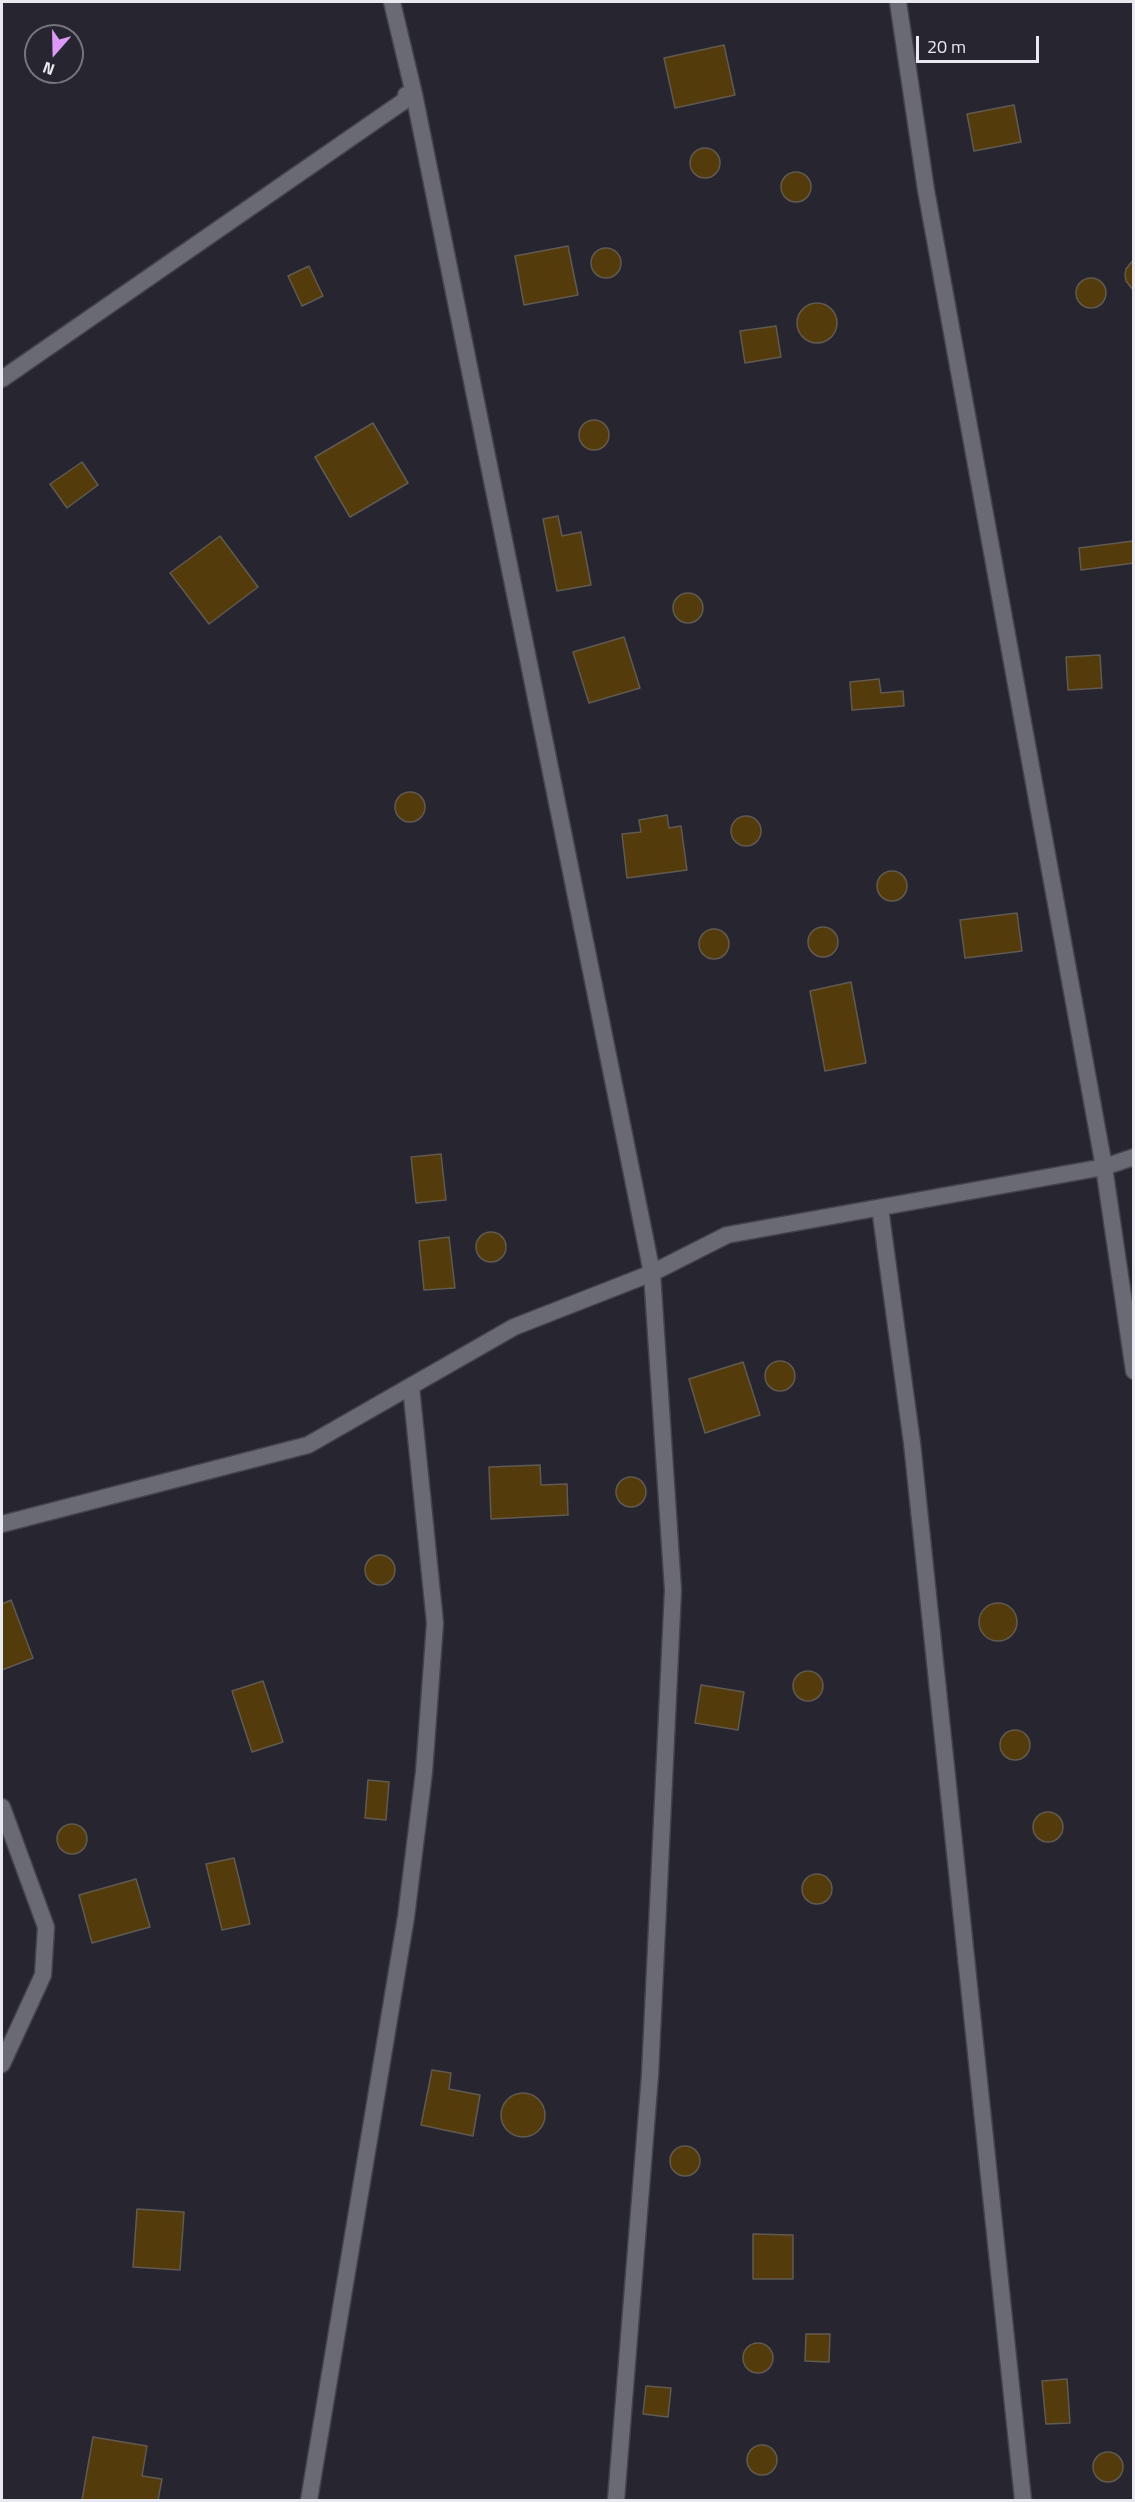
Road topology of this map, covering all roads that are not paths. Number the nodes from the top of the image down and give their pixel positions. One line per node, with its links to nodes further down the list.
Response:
1 (392, 2): 3 (street)
2 (898, 2): 6 (street)
3 (410, 95): 4 (street); 8 (street)
4 (2, 379)
5 (1134, 1157): 6 (street)
6 (1104, 1167): 7 (street); 9 (street)
7 (880, 1208): 8 (street); 16 (street)
8 (652, 1273): 10 (street); 15 (street)
9 (1134, 1371)
10 (411, 1387): 11 (street); 14 (street)
11 (2, 1524)
12 (2, 1807): 13 (street)
13 (2, 2064)
14 (309, 2500)
15 (616, 2500)
16 (1023, 2500)

